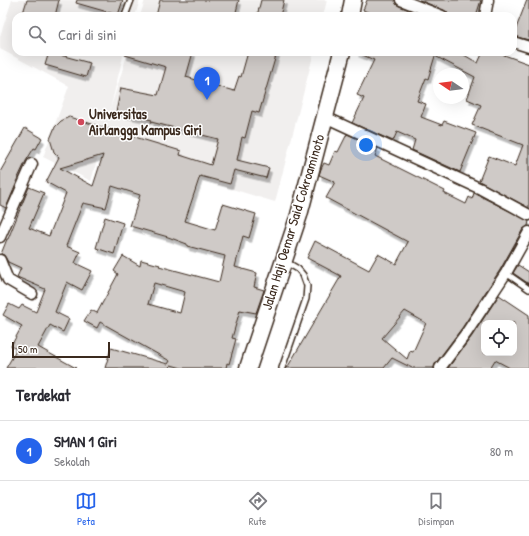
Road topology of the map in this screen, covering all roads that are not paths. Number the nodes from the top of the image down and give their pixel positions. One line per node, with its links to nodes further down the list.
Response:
1 (131, 0): 5 (lane)
2 (353, 0): 6 (main road)
3 (401, 0): 7 (street)
4 (488, 0): 8 (street)
5 (126, 12)
6 (351, 12)
7 (432, 12)
8 (486, 12)
9 (517, 43): 10 (street)
10 (529, 47)
11 (341, 56): 12 (main road, Jalan Haji Oemar Said Cokroaminoto)
12 (325, 117): 14 (street); 18 (main road, Jalan Haji Oemar Said Cokroaminoto)
13 (32, 164): 16 (street)
14 (529, 215)
15 (529, 232): 19 (street)
16 (0, 237)
17 (0, 260): 21 (street)
18 (283, 260): 22 (main road, Jalan Haji Oemar Said Cokroaminoto); 23 (lane)
19 (506, 273): 20 (lane); 24 (street)
20 (529, 289)
21 (32, 294)
22 (248, 368)
23 (282, 368)
24 (440, 368)

